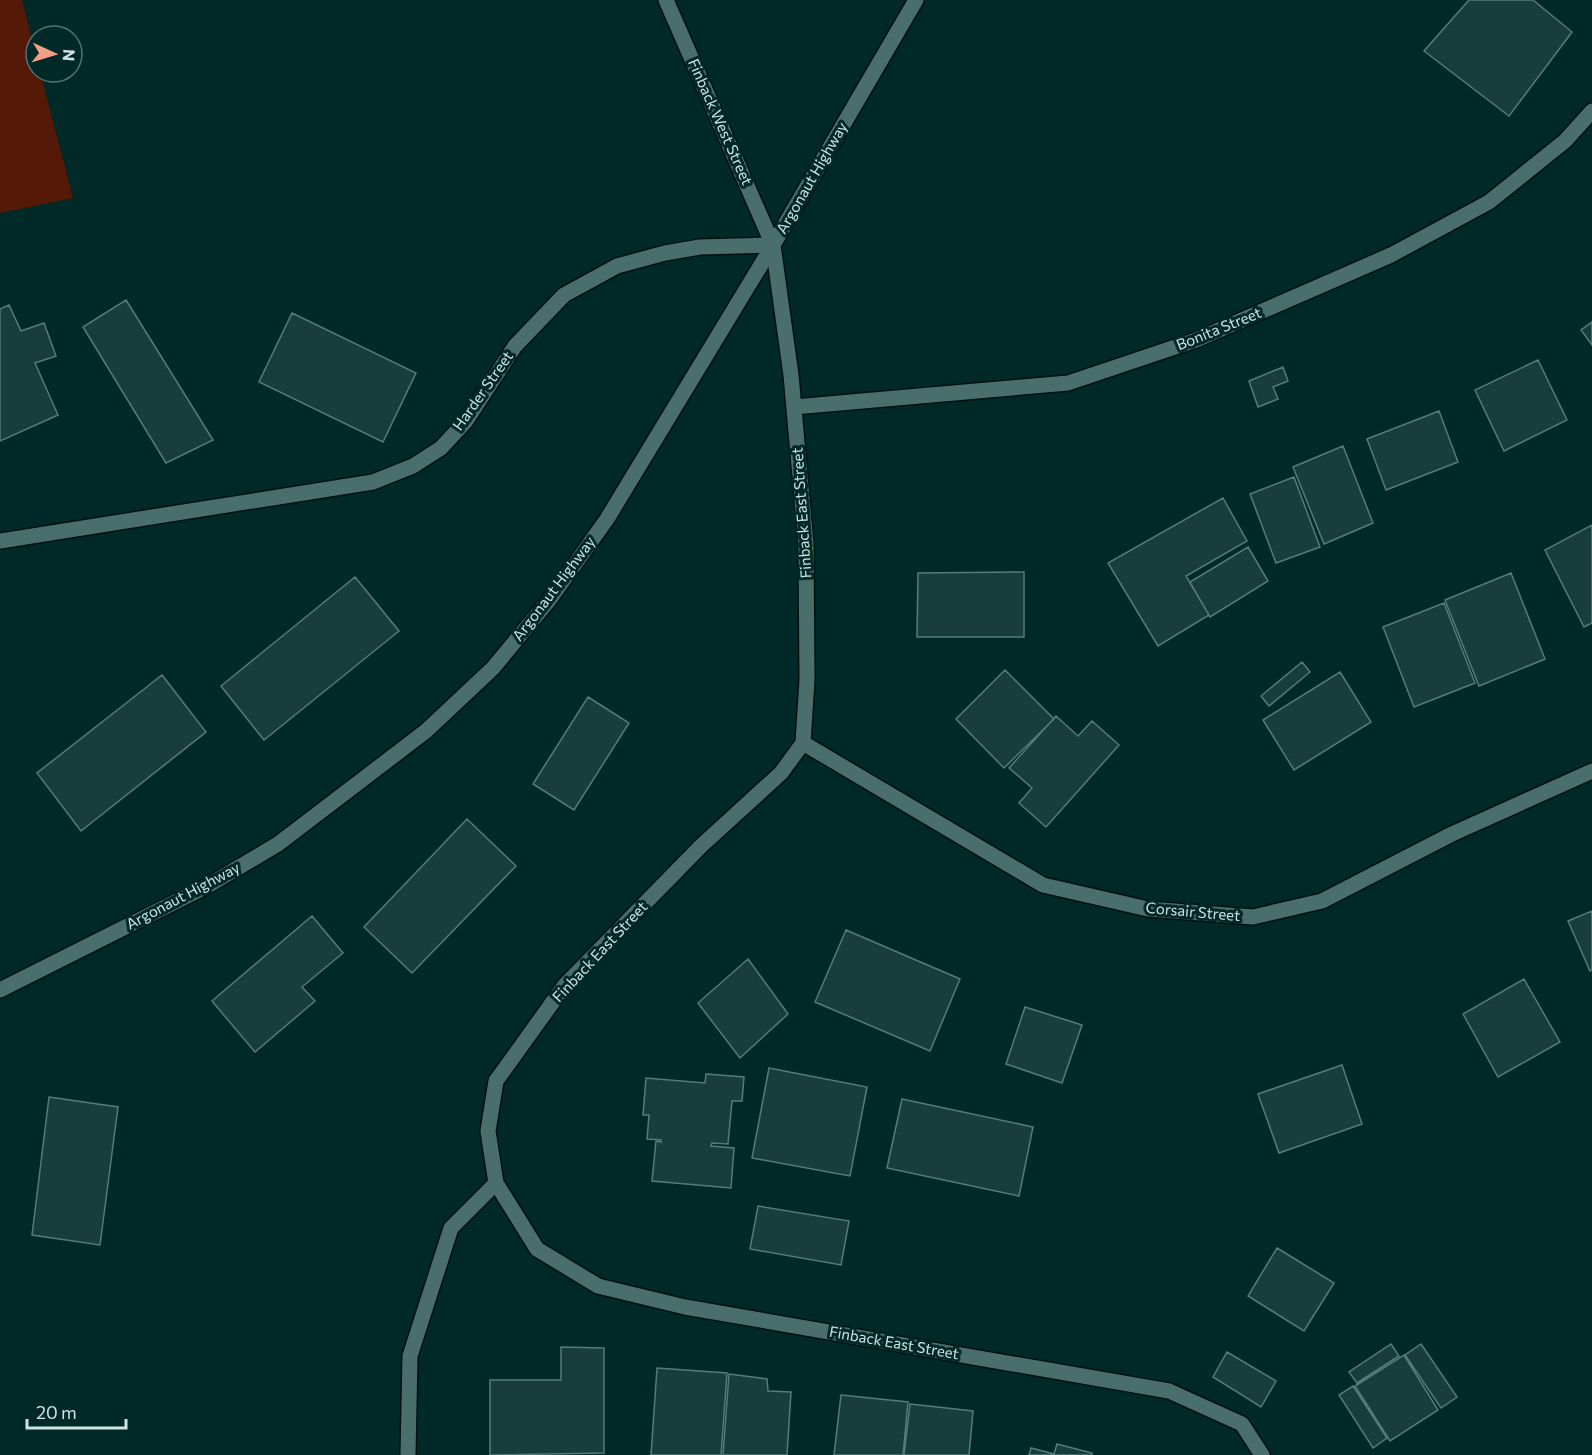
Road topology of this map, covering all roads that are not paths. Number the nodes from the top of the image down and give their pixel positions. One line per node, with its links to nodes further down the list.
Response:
1 (666, 0): 4 (street, Finback West Street)
2 (916, 0): 4 (street, Argonaut Highway)
3 (1592, 111): 5 (street, Bonita Street)
4 (773, 245): 5 (street, Finback East Street); 6 (street, Harder Street); 9 (street, Argonaut Highway)
5 (794, 407): 7 (street, Finback East Street)
6 (0, 541)
7 (803, 743): 8 (street, Corsair Street); 10 (street, Finback East Street)
8 (1592, 771)
9 (0, 990)
10 (496, 1183): 11 (street); 12 (street, Finback East Street)
11 (408, 1455)
12 (1262, 1455)

